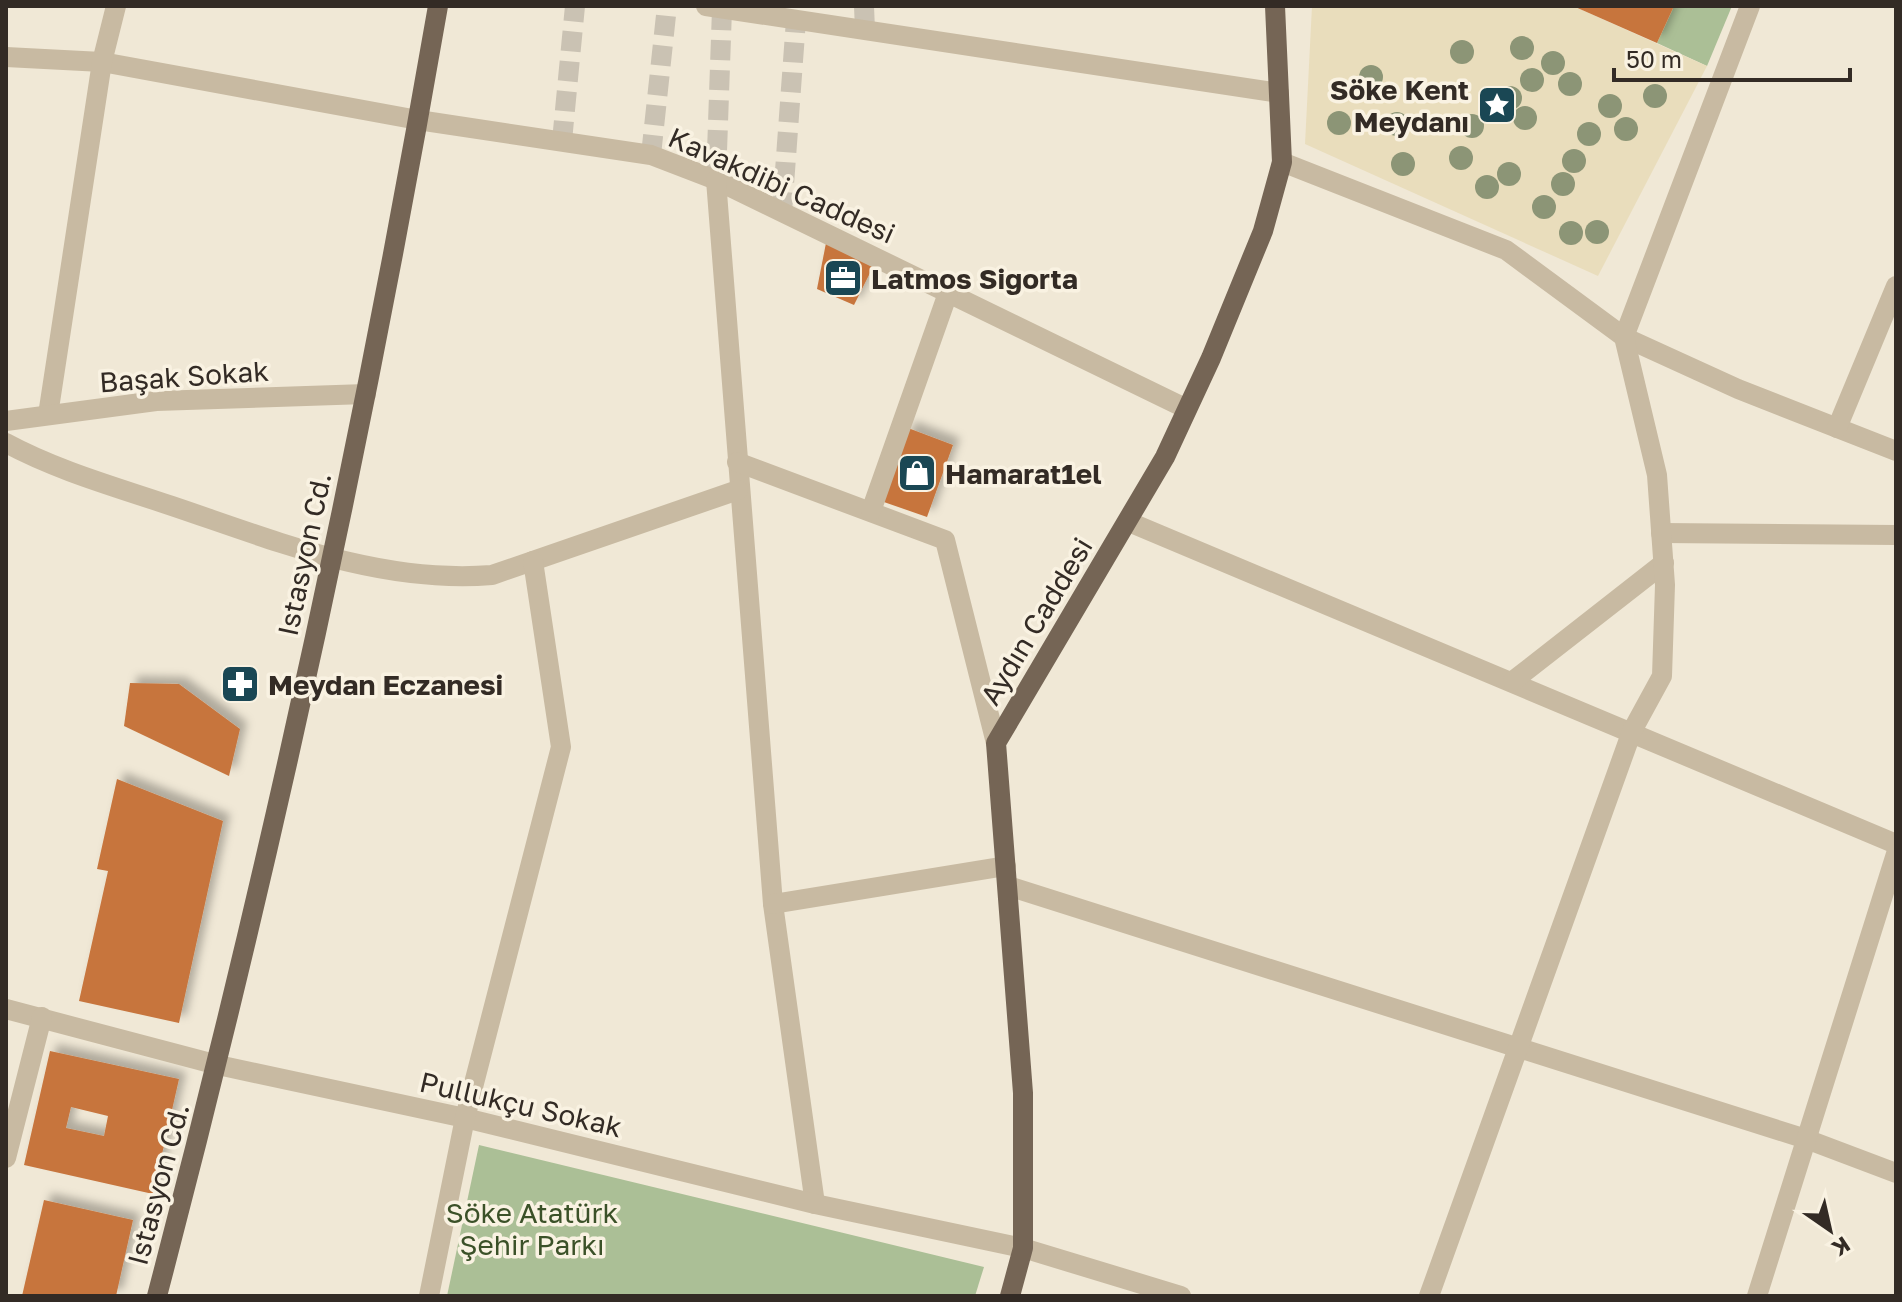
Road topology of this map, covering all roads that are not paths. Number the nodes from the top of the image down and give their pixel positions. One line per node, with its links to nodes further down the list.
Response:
1 (116, 6): 7 (street)
2 (438, 6): 9 (main road, Istasyon Cd.)
3 (706, 6): 8 (street)
4 (1275, 6): 8 (main road, Aydın Caddesi)
5 (1750, 6): 14 (street)
6 (6, 57): 7 (street, Kavakdibi Caddesi)
7 (102, 62): 9 (street, Kavakdibi Caddesi); 17 (street)
8 (1279, 93): 10 (main road, Aydın Caddesi)
9 (418, 120): 11 (street, Kavakdibi Caddesi); 15 (main road, Istasyon Cd.)
10 (1282, 162): 14 (street); 16 (main road, Aydın Caddesi)
11 (716, 180): 13 (street, Kavakdibi Caddesi); 22 (street)
12 (1896, 286): 19 (street)
13 (948, 293): 16 (street, Kavakdibi Caddesi); 24 (street)
14 (1624, 337): 19 (street); 26 (street)
15 (366, 394): 17 (street, Başak Sokak); 28 (main road, Istasyon Cd.)
16 (1187, 409): 25 (main road, Aydın Caddesi)
17 (48, 415): 18 (street, Başak Sokak)
18 (6, 421)
19 (1837, 428): 21 (street)
20 (6, 443): 28 (street)
21 (1896, 451)
22 (737, 462): 23 (street); 24 (street)
23 (738, 490): 29 (street); 37 (street)
24 (871, 511): 33 (street)
25 (1129, 522): 31 (street); 33 (main road, Aydın Caddesi)
26 (1661, 533): 27 (street); 30 (street)
27 (1896, 535)
28 (333, 561): 29 (street); 41 (main road, Istasyon Cd.)
29 (533, 561): 42 (street)
30 (1664, 563): 31 (street); 32 (street)
31 (1513, 681): 32 (street)
32 (1632, 731): 34 (street); 40 (street)
33 (996, 743): 36 (main road, Aydın Caddesi)
34 (1896, 844)
35 (1896, 854): 43 (street)
36 (1007, 876): 37 (street); 40 (street); 47 (main road, Aydın Caddesi)
37 (773, 904): 46 (street)
38 (6, 1009): 39 (street, Pullukçu Sokak)
39 (42, 1017): 41 (street, Pullukçu Sokak); 44 (street)
40 (1520, 1047): 43 (street); 52 (street)
41 (218, 1065): 42 (street, Pullukçu Sokak); 48 (main road, Istasyon Cd.)
42 (465, 1118): 46 (street, Pullukçu Sokak); 49 (street)
43 (1806, 1139): 45 (street); 53 (street)
44 (6, 1158)
45 (1896, 1173)
46 (815, 1204): 47 (street, Pullukçu Sokak)
47 (1023, 1248): 50 (main road, Aydın Caddesi); 51 (street, Pullukçu Sokak)
48 (157, 1296)
49 (429, 1296)
50 (1010, 1296)
51 (1181, 1296)
52 (1429, 1296)
53 (1757, 1296)

